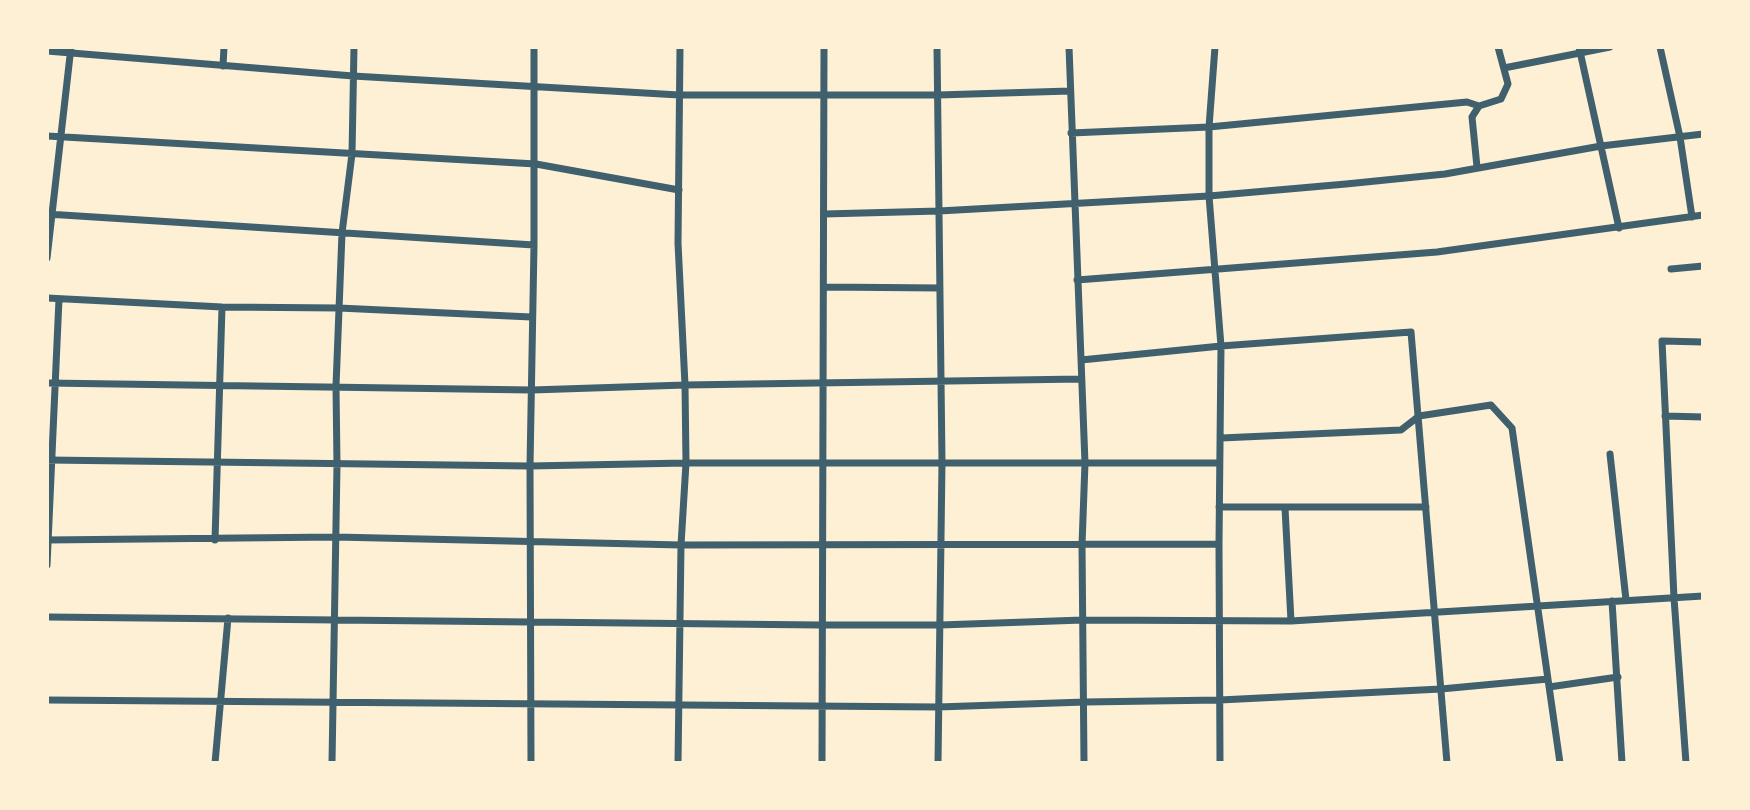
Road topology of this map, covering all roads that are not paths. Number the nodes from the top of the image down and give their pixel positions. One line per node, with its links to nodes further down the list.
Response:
1 (224, 47): 15 (street)
2 (354, 47): 17 (street)
3 (534, 47): 18 (street)
4 (680, 47): 22 (street)
5 (824, 47): 20 (street)
6 (937, 47): 21 (street)
7 (1069, 47): 19 (street)
8 (1215, 47): 24 (street)
9 (1498, 47): 16 (street)
10 (1611, 47): 14 (street)
11 (1660, 47): 28 (street)
12 (47, 51): 13 (street)
13 (71, 51): 15 (street); 29 (street)
14 (1580, 51): 16 (street); 30 (street)
15 (223, 66): 17 (street)
16 (1504, 68): 23 (street)
17 (353, 76): 18 (street); 31 (street)
18 (535, 88): 22 (street); 32 (street)
19 (1070, 91): 21 (street); 25 (street)
20 (824, 95): 21 (street); 22 (street); 39 (street)
21 (938, 95): 37 (street)
22 (678, 96): 34 (street)
23 (1479, 106): 24 (street); 33 (street)
24 (1209, 127): 25 (street); 35 (street)
25 (1072, 133): 36 (street)
26 (1703, 134): 28 (street)
27 (47, 136): 29 (street)
28 (1680, 137): 30 (street); 41 (street)
29 (61, 138): 31 (street); 38 (street)
30 (1601, 146): 33 (street); 42 (street)
31 (352, 154): 32 (street); 43 (street)
32 (536, 164): 34 (street); 44 (street)
33 (1477, 167): 35 (street)
34 (679, 190): 65 (street)
35 (1209, 196): 36 (street); 48 (street)
36 (1074, 204): 37 (street); 49 (street)
37 (939, 211): 39 (street); 51 (street)
38 (50, 214): 43 (street); 45 (street)
39 (824, 214): 50 (street)
40 (1703, 215): 41 (street)
41 (1692, 217): 42 (street)
42 (1619, 228): 48 (street)
43 (342, 233): 44 (street); 55 (street)
44 (534, 245): 56 (street)
45 (47, 258)
46 (1703, 266): 47 (street)
47 (1671, 269)
48 (1213, 270): 49 (street); 58 (street)
49 (1077, 280): 59 (street)
50 (824, 287): 51 (street); 63 (street)
51 (940, 288): 61 (street)
52 (47, 298): 53 (street)
53 (59, 299): 54 (street); 62 (street)
54 (222, 307): 55 (street); 64 (street)
55 (339, 308): 56 (street); 66 (street)
56 (531, 317): 67 (street)
57 (1703, 342): 69 (street)
58 (1221, 346): 59 (street); 68 (street); 71 (street)
59 (1081, 360): 60 (street)
60 (1081, 379): 61 (street); 77 (street)
61 (941, 382): 63 (street); 74 (street)
62 (50, 383): 64 (street); 73 (street)
63 (823, 383): 65 (street); 79 (street)
64 (219, 384): 66 (street); 75 (street)
65 (685, 385): 67 (street); 76 (street)
66 (336, 386): 67 (street); 80 (street)
67 (532, 390): 81 (street)
68 (1419, 416): 71 (street); 83 (street); 99 (street)
69 (1665, 416): 70 (street); 96 (street)
70 (1703, 417)
71 (1220, 438): 78 (street)
72 (1610, 454): 97 (street)
73 (49, 460): 75 (street); 86 (street)
74 (942, 462): 77 (street); 79 (street); 92 (street)
75 (218, 463): 80 (street); 87 (street)
76 (686, 463): 79 (street); 81 (street); 91 (street)
77 (1085, 463): 78 (street); 93 (street)
78 (1219, 463): 82 (street)
79 (821, 464): 89 (street)
80 (337, 465): 81 (street); 85 (street)
81 (530, 466): 88 (street)
82 (1219, 507): 84 (street); 90 (street)
83 (1426, 507): 84 (street); 100 (street)
84 (1285, 508): 105 (street)
85 (336, 537): 87 (street); 88 (street); 103 (street)
86 (47, 540): 87 (street); 94 (street)
87 (215, 540)
88 (532, 542): 91 (street); 107 (street)
89 (821, 543): 91 (street); 92 (street); 109 (street)
90 (1219, 544): 93 (street); 106 (street)
91 (681, 545): 108 (street)
92 (940, 545): 93 (street); 110 (street)
93 (1082, 545): 104 (street)
94 (47, 565)
95 (1703, 596): 96 (street)
96 (1674, 598): 97 (street); 134 (street)
97 (1626, 600): 98 (street)
98 (1612, 601): 99 (street); 111 (street)
99 (1539, 606): 100 (street); 112 (street)
100 (1433, 611): 105 (street); 113 (street)
101 (47, 617): 102 (street)
102 (228, 618): 103 (street); 115 (street)
103 (333, 620): 107 (street); 118 (street)
104 (1083, 620): 106 (street); 110 (street); 117 (street)
105 (1291, 621): 106 (street)
106 (1220, 622): 116 (street)
107 (530, 624): 108 (street); 119 (street)
108 (681, 624): 109 (street); 120 (street)
109 (820, 625): 110 (street); 121 (street)
110 (940, 625): 122 (street)
111 (1618, 677): 112 (street); 133 (street)
112 (1549, 683): 113 (street); 132 (street)
113 (1441, 689): 116 (street); 131 (street)
114 (47, 700): 115 (street)
115 (221, 700): 118 (street); 123 (street)
116 (1220, 700): 117 (street); 130 (street)
117 (1085, 702): 122 (street); 129 (street)
118 (332, 703): 119 (street); 124 (street)
119 (531, 703): 120 (street); 125 (street)
120 (679, 705): 121 (street); 126 (street)
121 (820, 705): 122 (street); 127 (street)
122 (938, 707): 128 (street)
123 (215, 763)
124 (331, 763)
125 (531, 763)
126 (678, 763)
127 (822, 763)
128 (938, 763)
129 (1084, 763)
130 (1220, 763)
131 (1447, 763)
132 (1560, 763)
133 (1622, 763)
134 (1686, 763)

